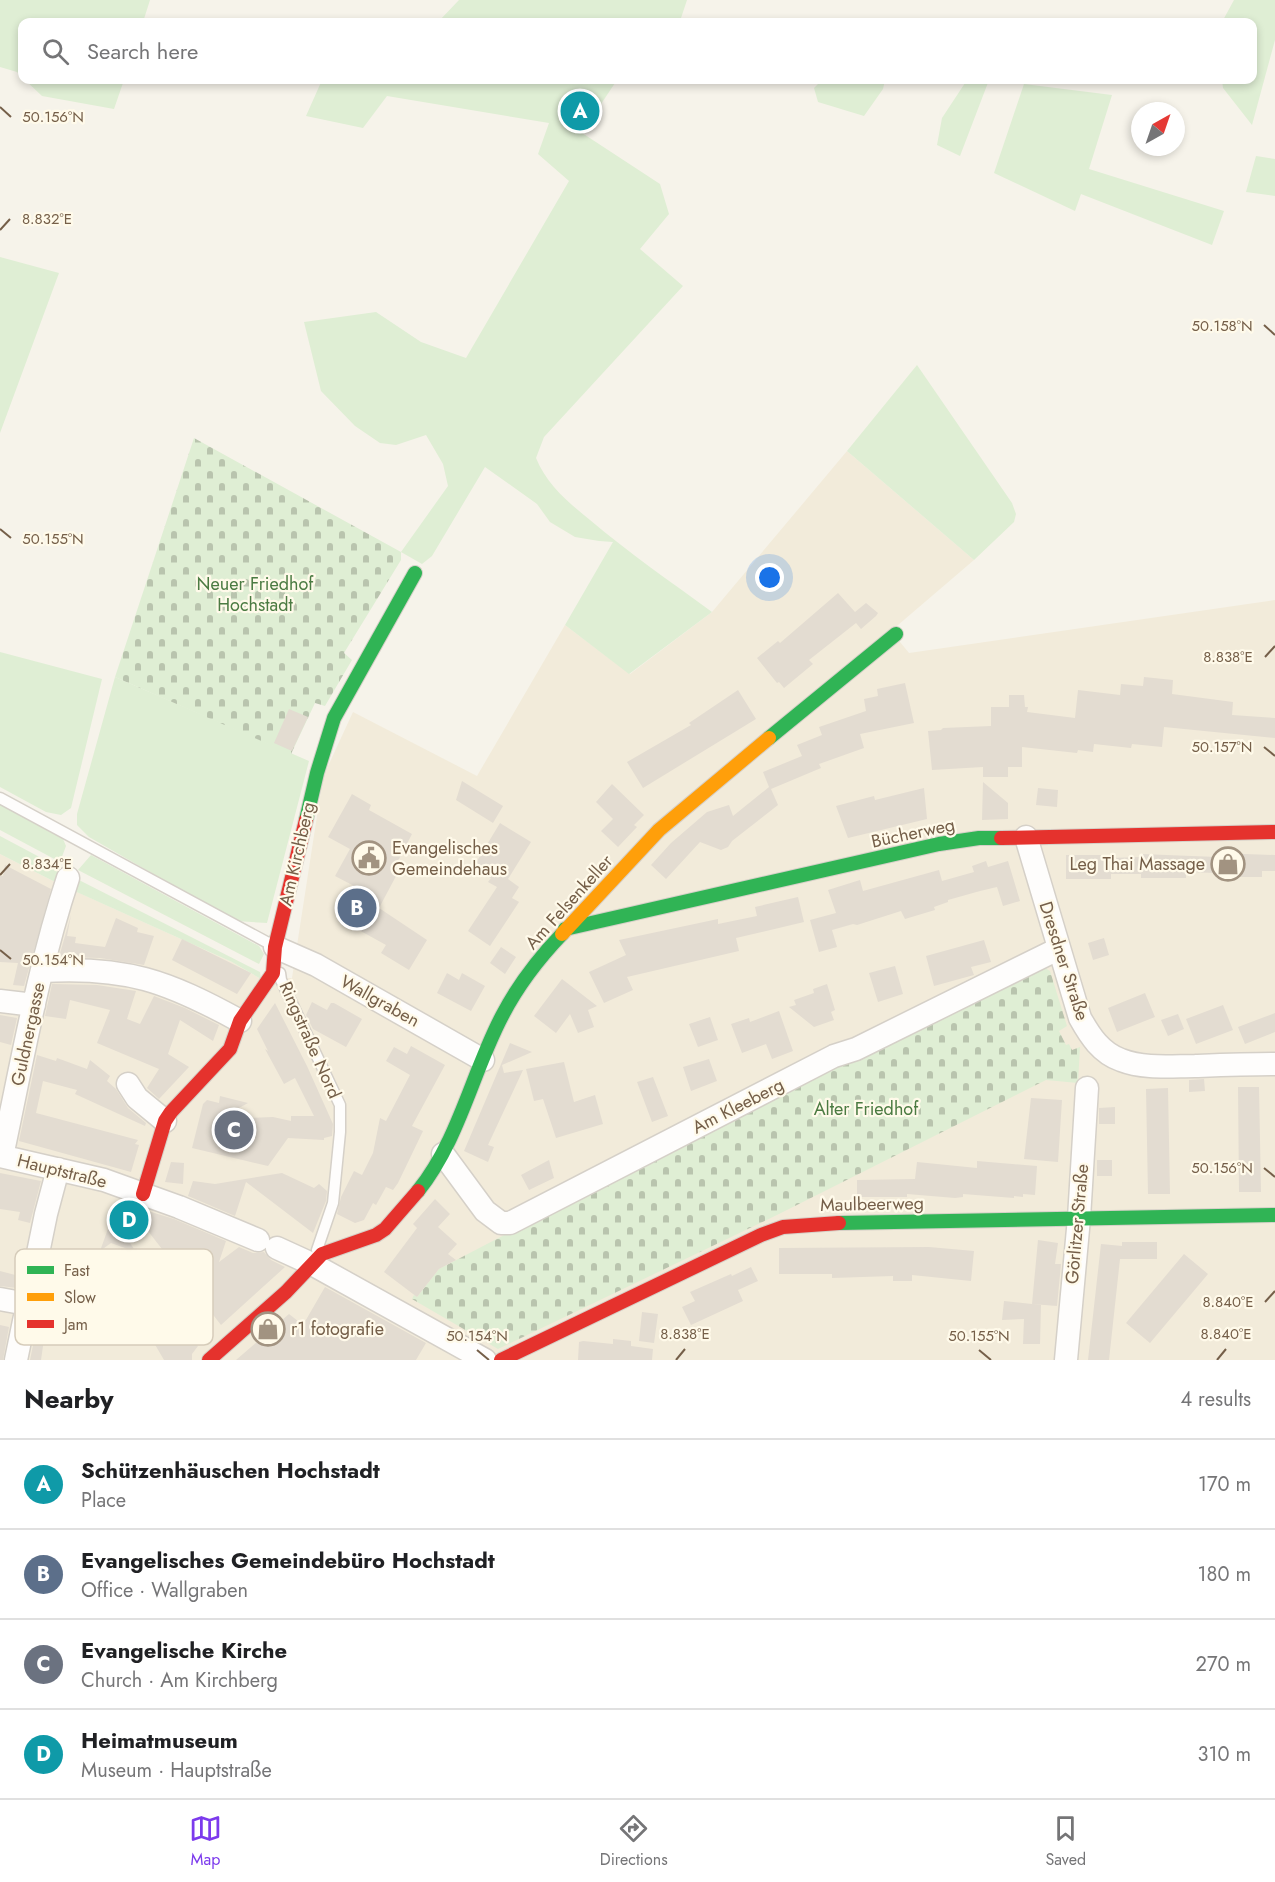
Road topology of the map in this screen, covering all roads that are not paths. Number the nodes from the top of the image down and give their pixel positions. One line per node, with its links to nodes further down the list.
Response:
1 (415, 573): 8 (street, Am Kirchberg)
2 (896, 634): 7 (street, Am Felsenkeller)
3 (0, 798): 8 (lane)
4 (1275, 832): 5 (street, Bücherweg)
5 (1026, 837): 7 (street, Bücherweg); 9 (street, Dresdner Straße)
6 (68, 878): 10 (street, Guldnergasse)
7 (565, 929): 14 (street, Am Felsenkeller)
8 (275, 947): 13 (street, Am Kirchberg); 14 (street, Wallgraben); 26 (lane, Ringstraße Nord)
9 (1058, 949): 15 (street, Dresdner Straße); 19 (street, Am Kleeberg)
10 (42, 971): 12 (street, Guldnergasse); 13 (street)
11 (0, 1001): 12 (street)
12 (34, 1005): 20 (street, Guldnergasse)
13 (240, 1021): 18 (street, Am Kirchberg)
14 (483, 1060): 19 (street, Am Felsenkeller)
15 (1275, 1064)
16 (128, 1084): 18 (street)
17 (1087, 1088): 24 (street, Görlitzer Straße)
18 (165, 1121): 22 (street, Am Kirchberg)
19 (443, 1154): 26 (street, Am Felsenkeller)
20 (1, 1156): 21 (street, Hauptstraße)
21 (58, 1169): 22 (street, Hauptstraße); 25 (street)
22 (143, 1194): 26 (street, Hauptstraße)
23 (1275, 1215): 24 (street, Maulbeerweg)
24 (1079, 1218): 33 (street, Maulbeerweg); 34 (street, Görlitzer Straße)
25 (38, 1249)
26 (312, 1264): 31 (street, Am Felsenkeller); 32 (street, Hauptstraße)
27 (0, 1299): 28 (street)
28 (15, 1302)
29 (19, 1345): 30 (street)
30 (16, 1360)
31 (209, 1360)
32 (486, 1360)
33 (501, 1360)
34 (1066, 1360)

